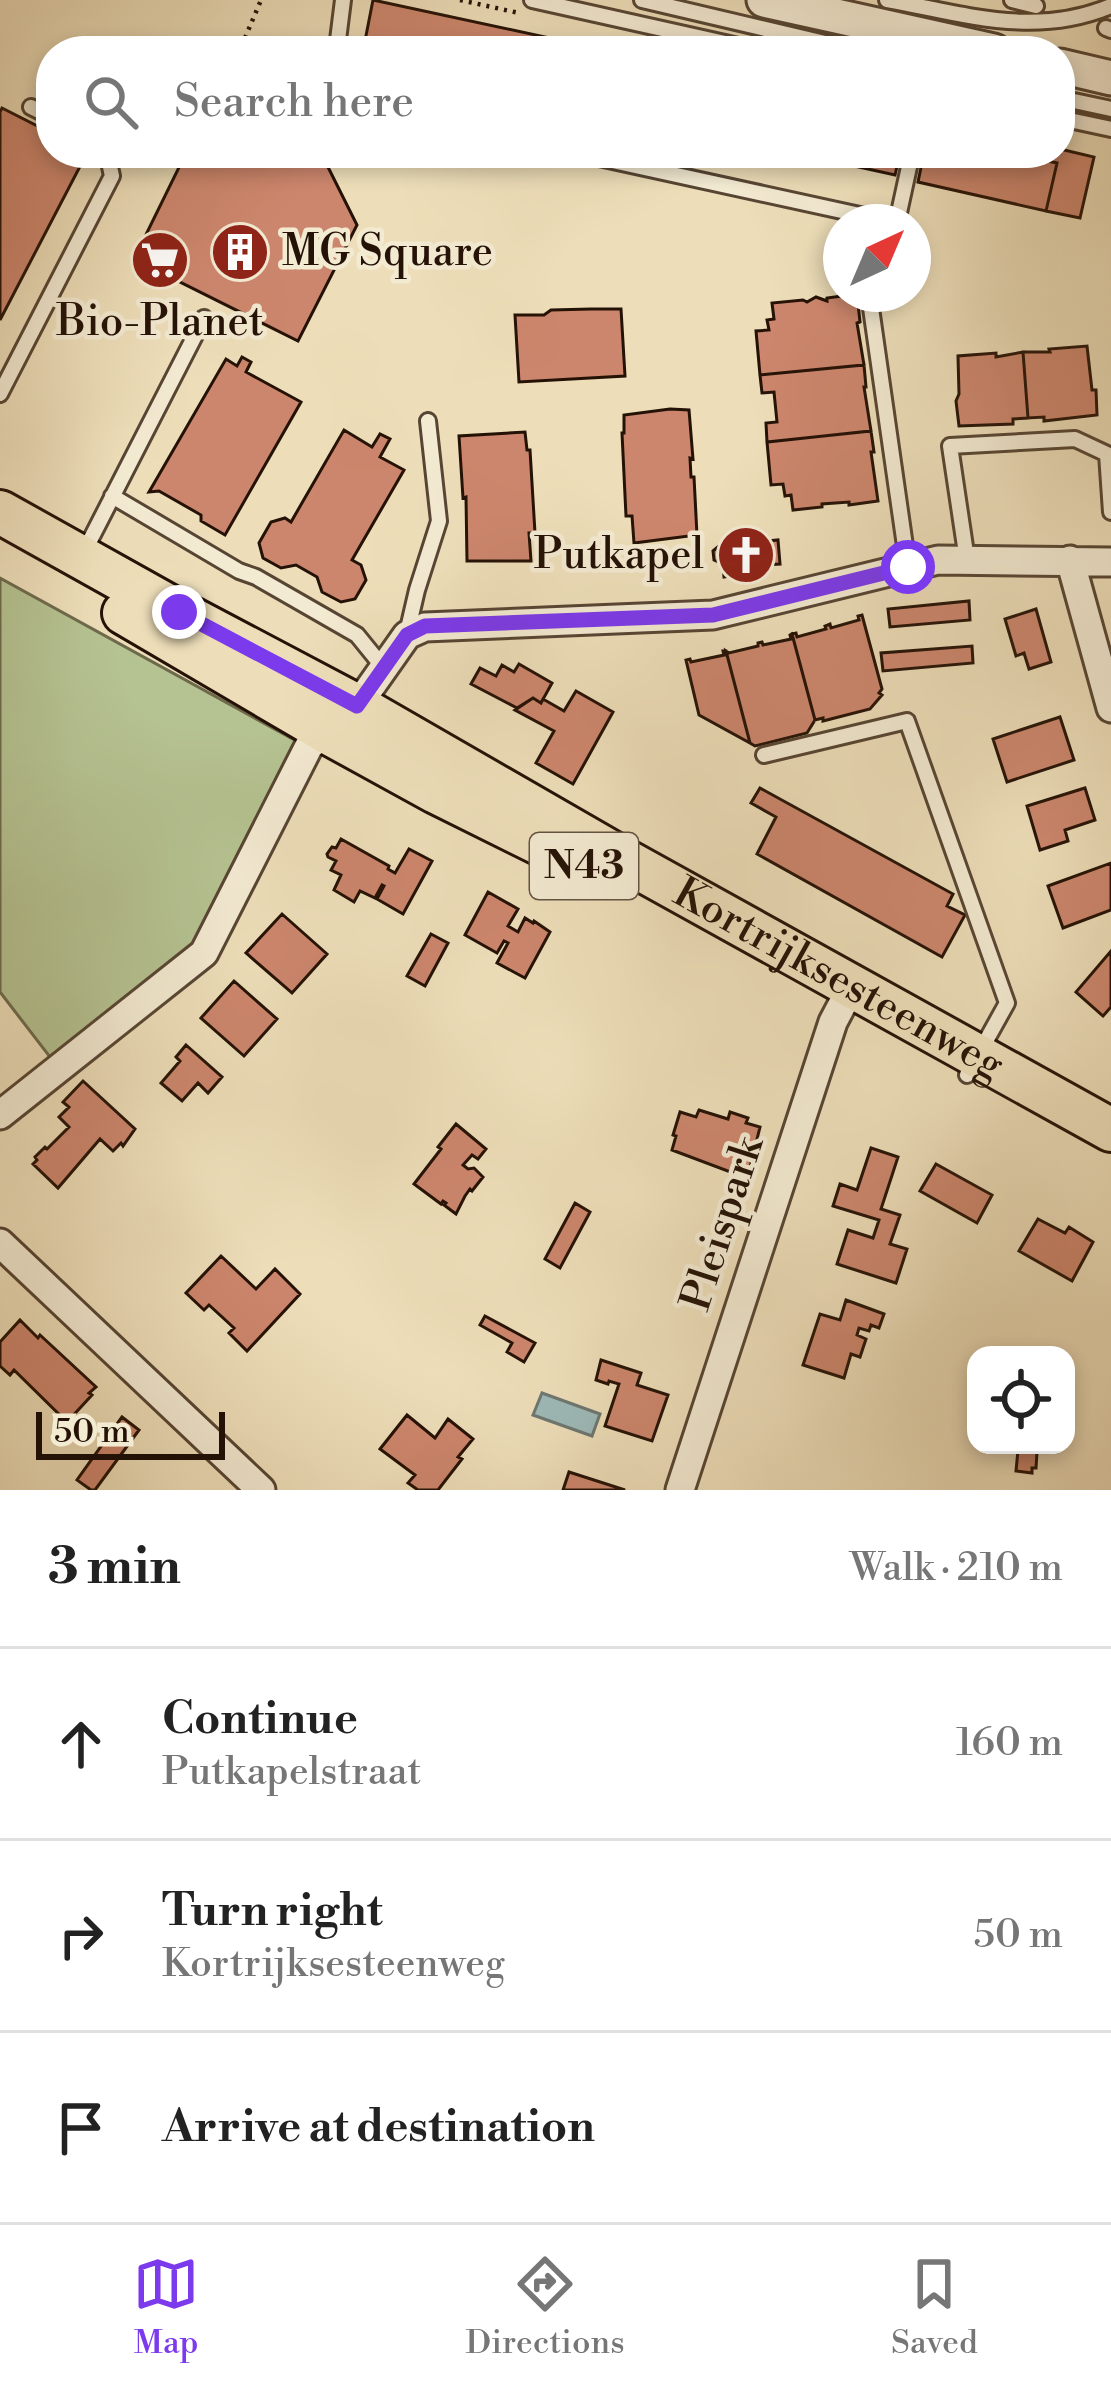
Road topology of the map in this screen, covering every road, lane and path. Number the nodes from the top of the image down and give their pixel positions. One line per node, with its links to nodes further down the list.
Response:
1 (262, 0): 10 (path)
2 (343, 0): 11 (lane)
3 (532, 0): 12 (lane)
4 (642, 0): 13 (lane)
5 (764, 0): 14 (street)
6 (887, 0): 9 (lane)
7 (1012, 0): 8 (lane)
8 (1036, 6)
9 (1111, 6)
10 (246, 36)
11 (338, 36)
12 (694, 36)
13 (795, 36)
14 (926, 36)
15 (1075, 70): 16 (street)
16 (1111, 78)
17 (1075, 101): 19 (lane)
18 (31, 107): 20 (lane)
19 (1111, 109)
20 (36, 110)
21 (1075, 121): 22 (lane)
22 (1111, 129)
23 (110, 168): 30 (lane)
24 (645, 168): 27 (lane)
25 (908, 168): 26 (lane)
26 (899, 204)
27 (823, 207)
28 (872, 312): 40 (lane)
29 (204, 318): 32 (lane)
30 (0, 394)
31 (428, 422): 41 (lane)
32 (112, 496): 36 (lane); 42 (lane)
33 (0, 512): 36 (main road, Kortrijksesteenweg / N43)
34 (1111, 512): 37 (lane)
35 (0, 546): 44 (main road, Kortrijksesteenweg / N43)
36 (81, 559): 44 (main road, Kortrijksesteenweg / N43)
37 (968, 560): 38 (street); 40 (street)
38 (1070, 560): 39 (street); 43 (street)
39 (1111, 562)
40 (908, 567): 41 (street)
41 (407, 635): 42 (street)
42 (383, 667): 44 (street)
43 (1111, 708)
44 (341, 719): 46 (main road, Kortrijksesteenweg / N43); 48 (street)
45 (764, 755): 47 (lane)
46 (847, 996): 47 (main road, Kortrijksesteenweg / N43); 53 (street, Pleispark)
47 (972, 1065): 49 (main road, Kortrijksesteenweg / N43); 50 (main road, Kortrijksesteenweg / N43)
48 (0, 1115)
49 (1111, 1130)
50 (1111, 1156)
51 (0, 1243): 52 (street)
52 (261, 1490)
53 (680, 1490)

